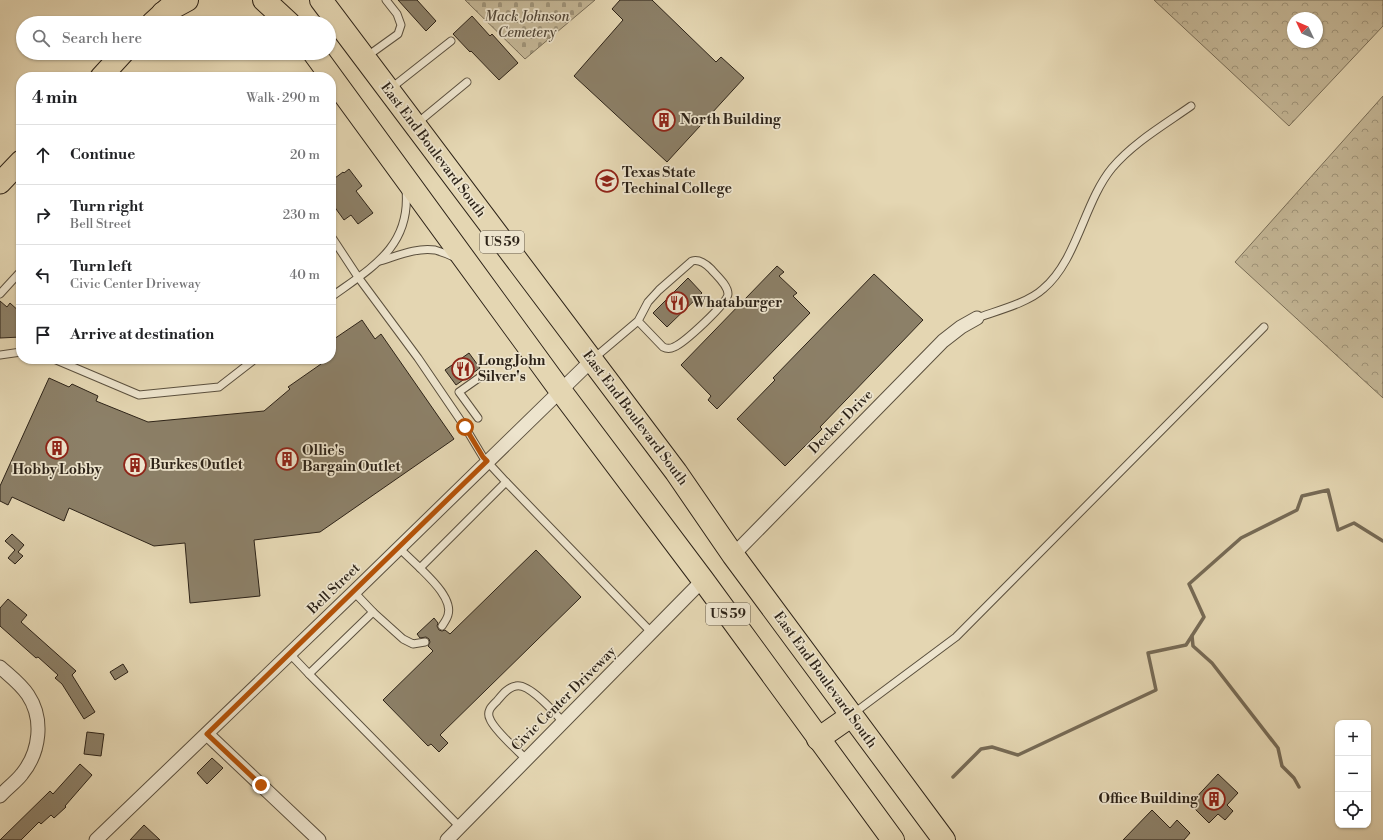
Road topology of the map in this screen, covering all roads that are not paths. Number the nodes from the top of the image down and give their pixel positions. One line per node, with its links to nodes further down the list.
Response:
1 (187, 0): 6 (highway)
2 (264, 0): 7 (highway)
3 (276, 0): 8 (highway)
4 (321, 0): 9 (highway, East End Boulevard South / US 59)
5 (386, 0): 12 (lane)
6 (162, 12)
7 (281, 16)
8 (287, 16)
9 (333, 16)
10 (336, 20): 12 (highway, East End Boulevard South / US 59)
11 (451, 41): 19 (lane)
12 (364, 58): 19 (highway, East End Boulevard South / US 59)
13 (116, 60): 15 (main road)
14 (318, 60): 16 (highway, US 59)
15 (105, 72)
16 (324, 72)
17 (467, 82): 21 (lane)
18 (336, 88): 23 (highway, US 59)
19 (388, 90): 21 (highway, East End Boulevard South / US 59)
20 (1191, 106): 32 (lane)
21 (414, 125): 37 (highway, East End Boulevard South / US 59)
22 (16, 166): 24 (main road)
23 (404, 177): 26 (highway, US 59); 27 (lane)
24 (0, 183)
25 (336, 244): 29 (lane)
26 (466, 261): 27 (lane); 41 (highway, US 59)
27 (380, 262): 29 (lane)
28 (16, 276): 30 (lane)
29 (358, 277): 31 (lane); 43 (lane)
30 (0, 294)
31 (336, 294)
32 (977, 318): 46 (street, Decker Drive)
33 (638, 321): 33 (lane); 37 (lane)
34 (1264, 327): 57 (lane)
35 (16, 353): 36 (lane)
36 (0, 355)
37 (592, 360): 41 (street, Bell Street); 46 (highway, East End Boulevard South / US 59)
38 (66, 364): 39 (lane)
39 (249, 364)
40 (483, 375): 42 (lane)
41 (560, 390): 43 (street, Bell Street); 48 (highway, US 59)
42 (478, 418)
43 (487, 461): 44 (lane); 45 (street, Bell Street)
44 (506, 482): 47 (lane); 52 (lane)
45 (399, 548): 47 (lane); 49 (street, Bell Street)
46 (733, 554): 57 (highway, East End Boulevard South / US 59)
47 (420, 568): 51 (lane)
48 (703, 580): 52 (street, Civic Center Driveway); 60 (highway, US 59)
49 (354, 592): 50 (lane); 54 (street, Bell Street)
50 (373, 612): 53 (lane); 56 (lane)
51 (442, 626)
52 (652, 633): 58 (street, Civic Center Driveway)
53 (425, 642)
54 (290, 654): 56 (lane); 59 (street, Bell Street)
55 (0, 667): 62 (street)
56 (309, 674): 63 (lane)
57 (851, 716): 60 (highway); 68 (highway, East End Boulevard South / US 59)
58 (563, 722): 61 (street, Civic Center Driveway); 61 (lane)
59 (207, 734): 64 (street, Bell Street); 65 (street)
60 (818, 739): 67 (highway, US 59)
61 (526, 760): 63 (street, Civic Center Driveway)
62 (0, 796)
63 (460, 827): 66 (street, Civic Center Driveway)
64 (99, 839)
65 (319, 840)
66 (447, 840)
67 (893, 840)
68 (944, 840)

